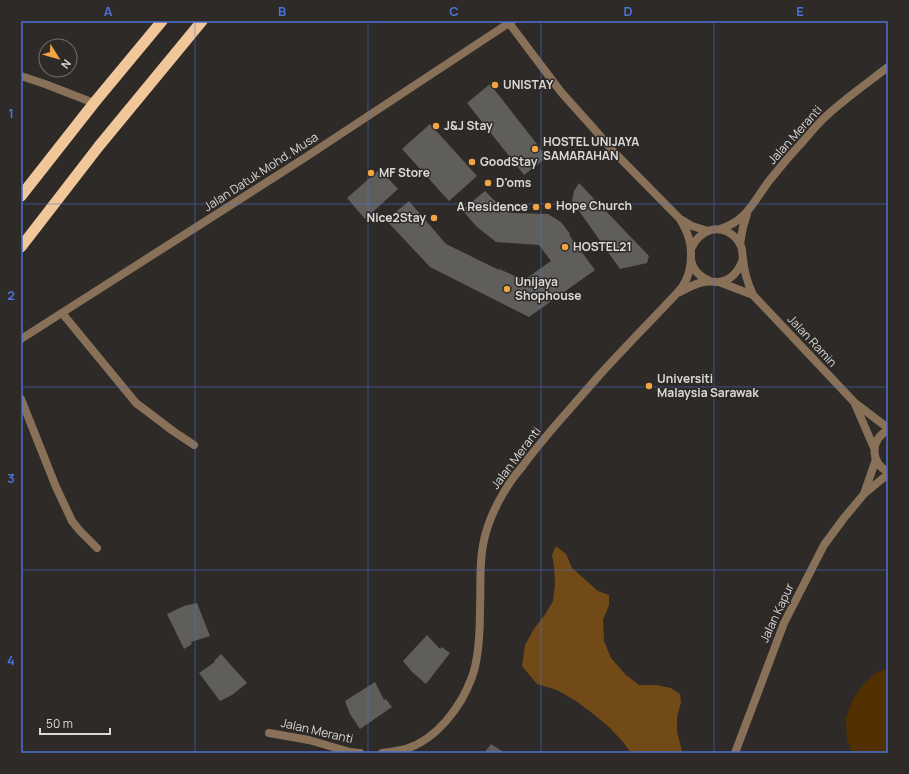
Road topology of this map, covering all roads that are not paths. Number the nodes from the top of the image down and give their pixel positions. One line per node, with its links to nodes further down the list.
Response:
1 (162, 21): 6 (highway)
2 (202, 21): 13 (highway)
3 (510, 22): 9 (street); 19 (street, Jalan Datuk Mohd. Musa)
4 (888, 67): 8 (street, Jalan Meranti)
5 (21, 76): 6 (street)
6 (94, 103): 7 (highway)
7 (21, 196)
8 (747, 213): 10 (street); 12 (street)
9 (680, 219): 11 (street); 14 (street)
10 (720, 229): 11 (street); 12 (street)
11 (708, 231): 14 (street)
12 (740, 244): 15 (street)
13 (21, 246)
14 (691, 253): 16 (street); 17 (street)
15 (743, 259): 16 (street); 18 (street)
16 (715, 282): 17 (street); 18 (street)
17 (677, 294): 32 (street, Jalan Meranti)
18 (753, 295): 22 (street, Jalan Ramin)
19 (62, 313): 20 (street, Jalan Datuk Mohd. Musa); 24 (street)
20 (21, 339)
21 (21, 399): 29 (street)
22 (854, 403): 23 (street, Jalan Ramin); 25 (street, Jalan Ramin)
23 (888, 429): 25 (street)
24 (194, 445)
25 (874, 448): 26 (street, Jalan Ramin)
26 (876, 459): 27 (street); 28 (street, Jalan Kapur)
27 (888, 473): 28 (street, Jalan Kapur)
28 (864, 494): 33 (street, Jalan Kapur)
29 (97, 548)
30 (269, 733): 31 (street, Jalan Meranti)
31 (360, 753)
32 (382, 753)
33 (735, 753)

